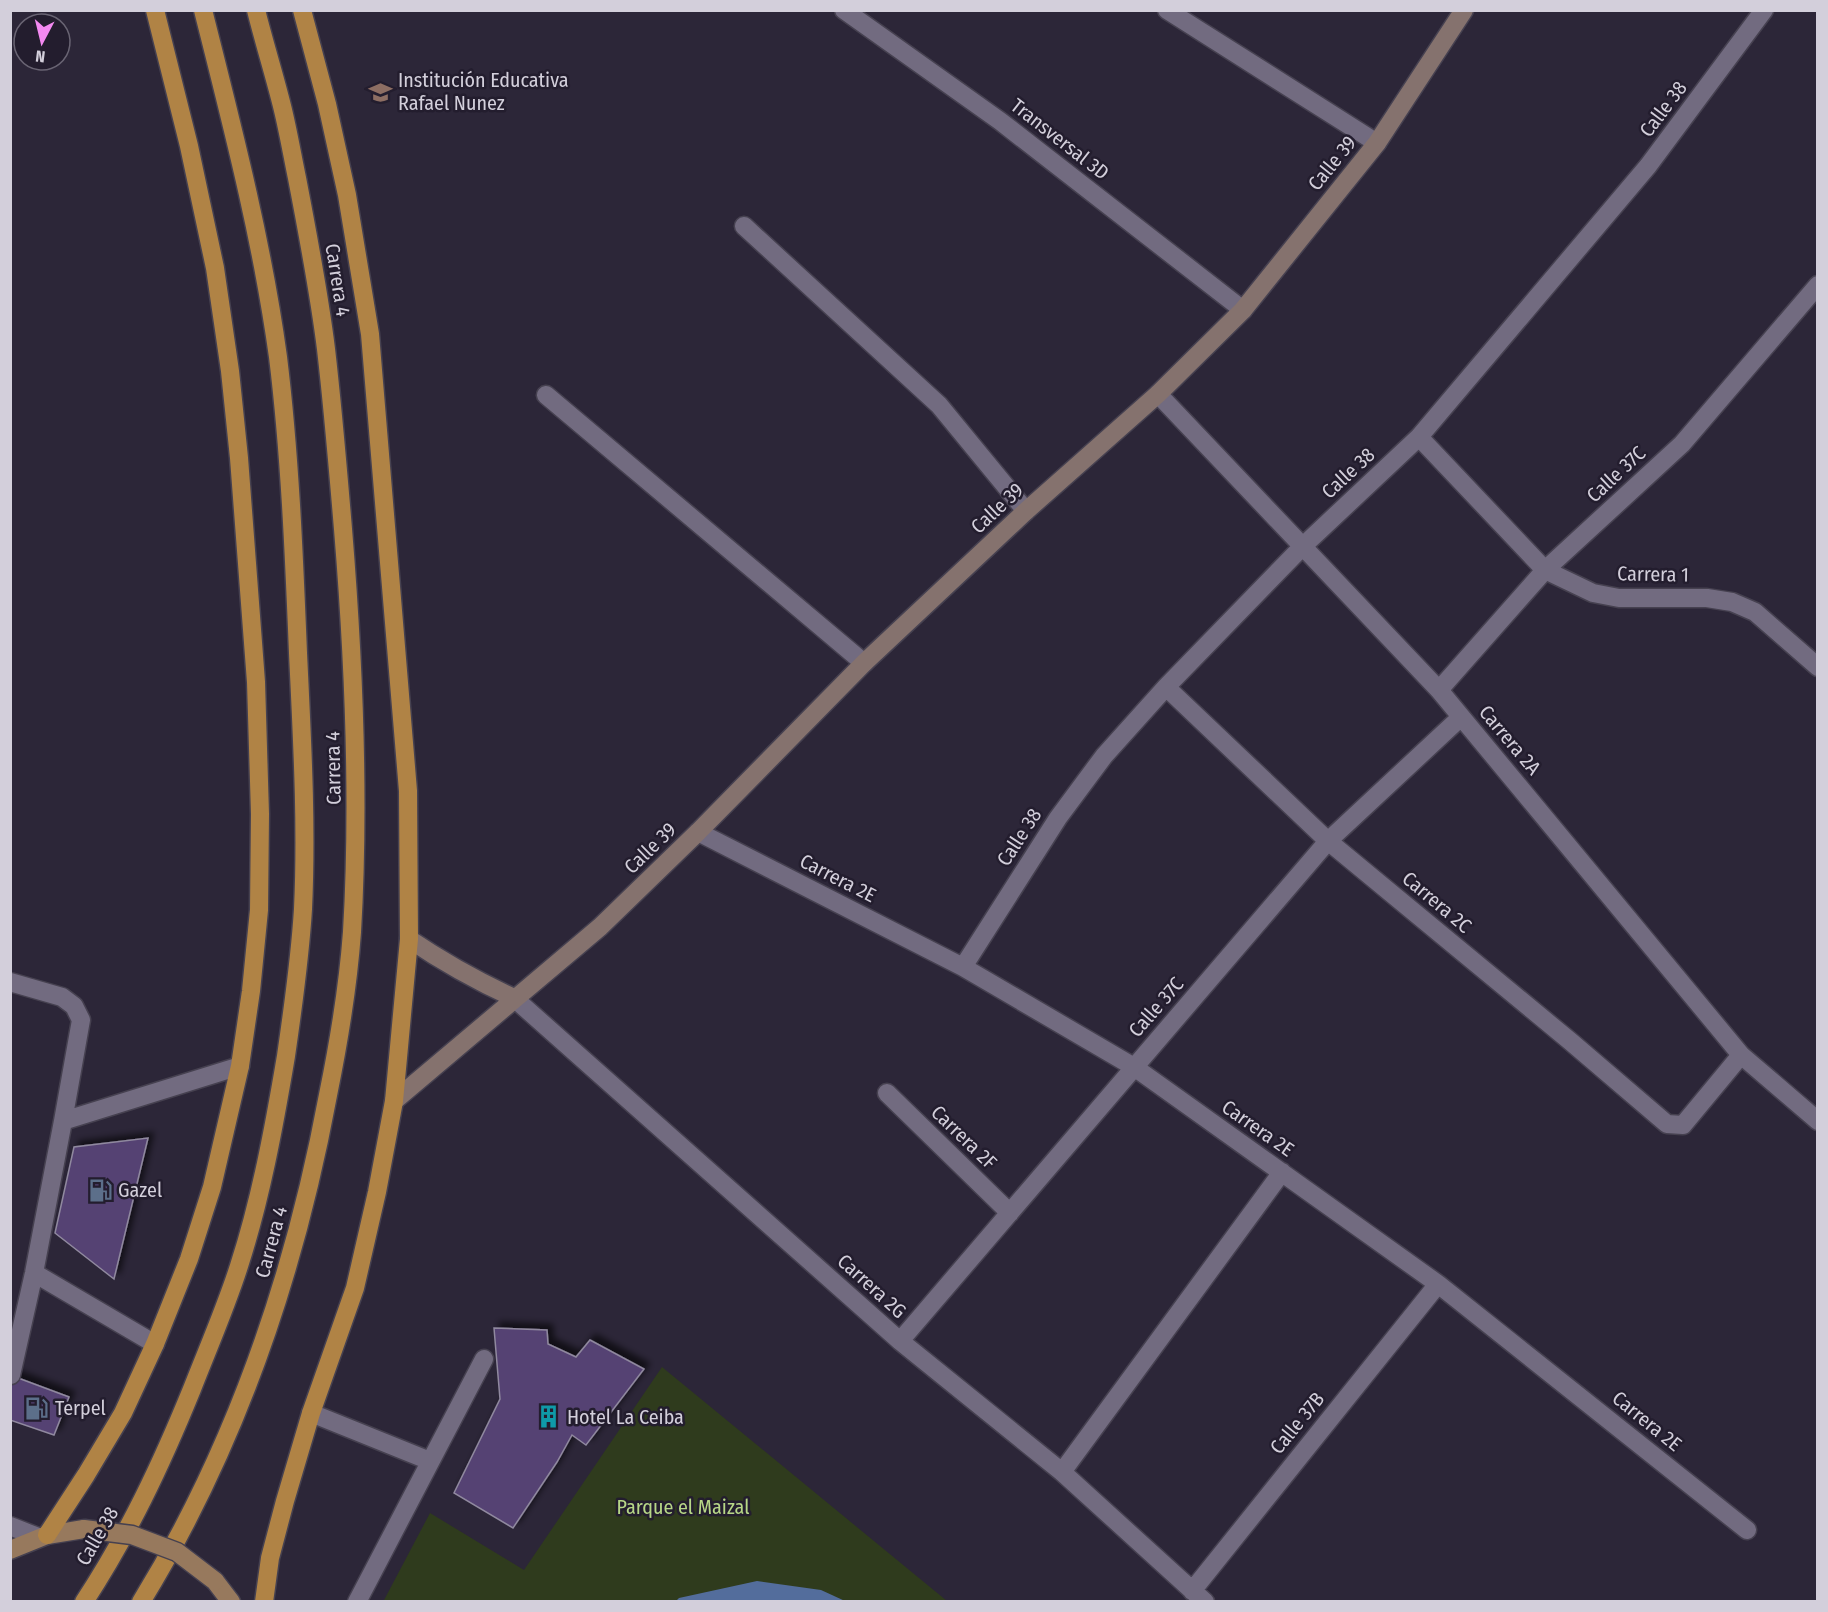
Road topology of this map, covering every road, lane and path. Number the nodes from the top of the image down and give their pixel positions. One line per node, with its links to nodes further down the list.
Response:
1 (155, 10): 31 (highway)
2 (203, 10): 48 (highway, Carrera 4)
3 (256, 10): 55 (highway, Carrera 4)
4 (302, 10): 26 (highway)
5 (844, 10): 12 (street, Transversal 3D)
6 (1167, 10): 9 (street)
7 (1464, 10): 9 (street, Calle 39)
8 (1764, 10): 15 (street, Calle 38)
9 (1377, 143): 12 (street, Calle 39)
10 (744, 226): 16 (street)
11 (1818, 285): 18 (street, Calle 37C)
12 (1243, 310): 13 (street, Calle 39)
13 (1158, 394): 16 (street, Calle 39); 17 (street, Carrera 2A)
14 (546, 395): 19 (street)
15 (1419, 437): 17 (street, Calle 38); 18 (street, Carrera 1)
16 (1026, 511): 19 (street, Calle 39)
17 (1302, 546): 21 (street, Calle 38); 22 (street, Carrera 2A)
18 (1545, 570): 20 (street, Carrera 1); 22 (street, Calle 37C)
19 (864, 663): 24 (street, Calle 39)
20 (1818, 667)
21 (1166, 687): 25 (street, Carrera 2C); 27 (street, Calle 38)
22 (1439, 690): 23 (street, Carrera 2A)
23 (1461, 717): 25 (street, Calle 37C); 30 (street, Carrera 2A)
24 (698, 832): 27 (street, Carrera 2E); 29 (street, Calle 39)
25 (1328, 841): 30 (street, Carrera 2C); 32 (street, Calle 37C)
26 (409, 939): 29 (street); 34 (highway)
27 (963, 967): 32 (street, Carrera 2E)
28 (10, 982): 35 (street)
29 (514, 998): 34 (street, Calle 39); 41 (street, Carrera 2G)
30 (1741, 1055): 36 (street, Carrera 2A)
31 (240, 1066): 35 (street); 42 (highway)
32 (1134, 1067): 37 (street, Carrera 2E); 38 (street, Calle 37C)
33 (887, 1092): 38 (street, Carrera 2F)
34 (394, 1101): 45 (highway)
35 (63, 1121): 39 (street)
36 (1818, 1122)
37 (1282, 1172): 40 (street, Carrera 2E); 47 (street)
38 (1010, 1213): 41 (street, Calle 37C)
39 (34, 1273): 42 (street); 44 (street)
40 (1438, 1284): 50 (street, Carrera 2E); 53 (street, Calle 37B)
41 (900, 1341): 47 (street, Carrera 2G)
42 (155, 1344): 51 (highway)
43 (484, 1359): 46 (street)
44 (11, 1375)
45 (311, 1413): 46 (street); 57 (highway)
46 (430, 1461): 58 (street)
47 (1062, 1472): 53 (street, Carrera 2G)
48 (148, 1493): 54 (highway, Calle 38)
49 (10, 1526): 51 (street)
50 (1747, 1530)
51 (42, 1536): 52 (main road); 56 (main road, bridge)
52 (10, 1550)
53 (1198, 1596)
54 (84, 1602)
55 (141, 1602)
56 (231, 1602)
57 (264, 1602)
58 (357, 1602)

